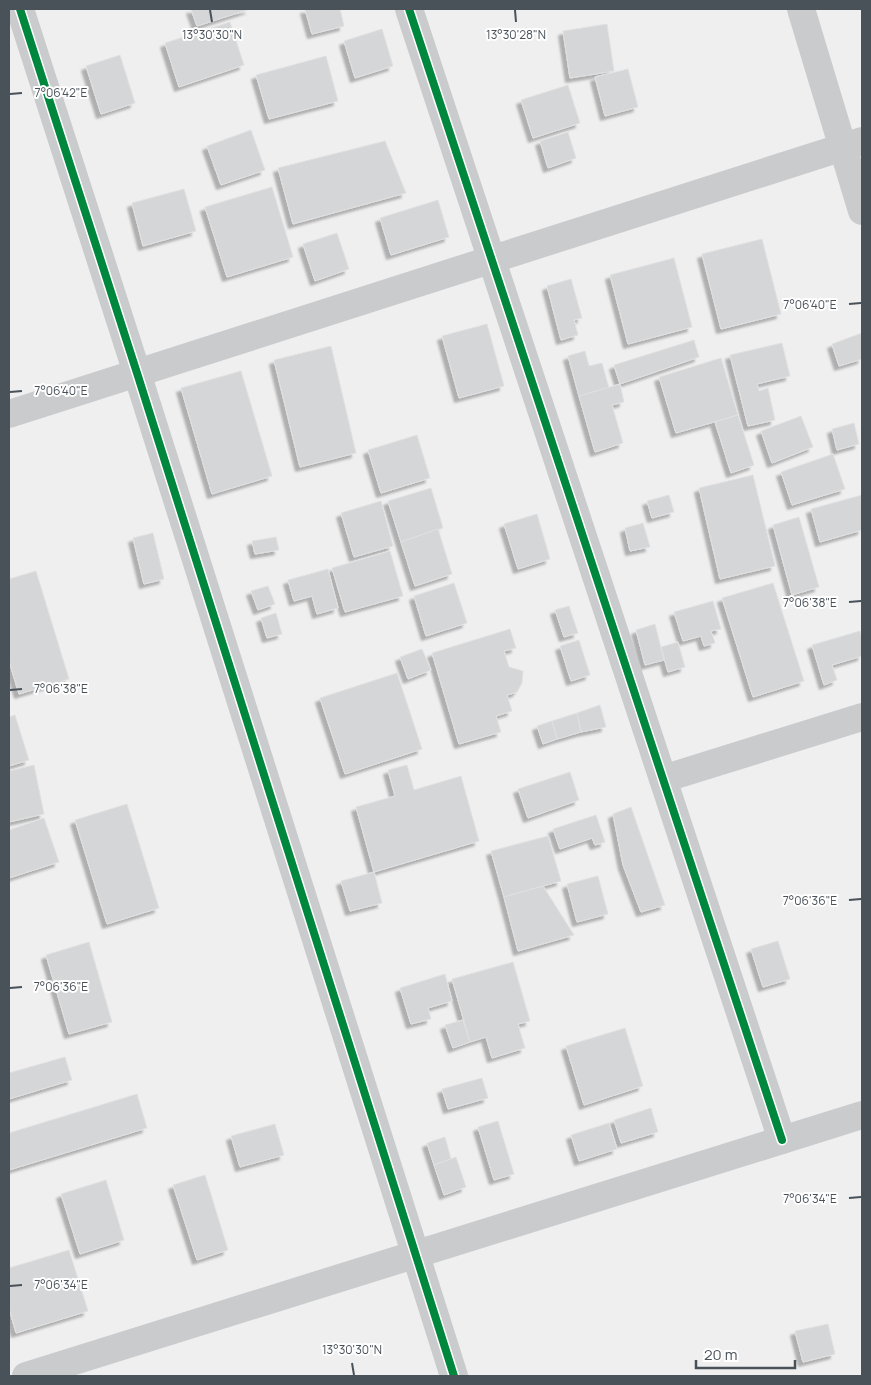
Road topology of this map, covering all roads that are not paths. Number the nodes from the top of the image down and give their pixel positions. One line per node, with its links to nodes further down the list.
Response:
1 (20, 9): 7 (street)
2 (409, 9): 6 (street)
3 (800, 9): 4 (street)
4 (853, 144): 5 (street); 6 (street)
5 (862, 211)
6 (491, 260): 7 (street); 10 (street)
7 (137, 373): 8 (street); 13 (street)
8 (9, 414)
9 (862, 717): 10 (street)
10 (662, 779): 12 (street)
11 (862, 1115): 12 (street)
12 (782, 1140): 13 (street)
13 (415, 1255): 14 (street); 15 (street)
14 (26, 1376)
15 (454, 1376)

